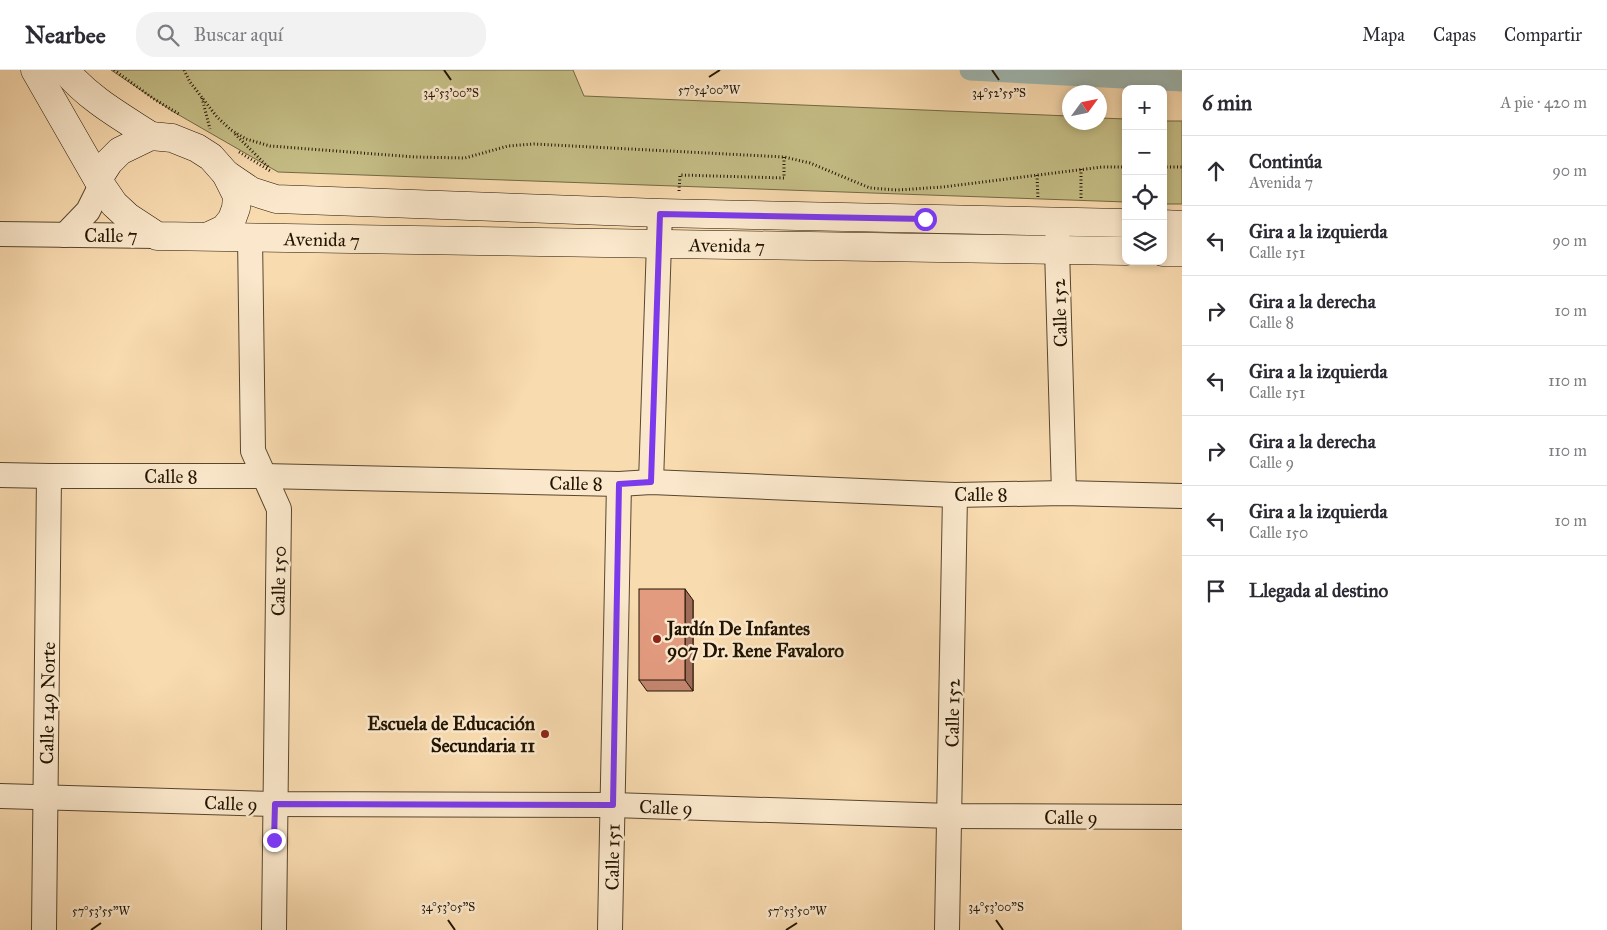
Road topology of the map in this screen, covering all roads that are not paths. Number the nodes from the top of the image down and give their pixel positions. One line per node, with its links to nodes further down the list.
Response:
1 (35, 70): 5 (main road)
2 (65, 70): 3 (main road)
3 (151, 136): 4 (main road); 5 (main road)
4 (226, 174): 6 (main road, Avenida 7); 14 (main road)
5 (100, 182): 12 (street, Calle 7); 13 (main road)
6 (669, 214): 7 (main road, Avenida 7); 16 (street)
7 (1070, 222): 8 (main road, Avenida 7); 17 (street, Calle 152)
8 (1122, 224)
9 (1167, 224): 10 (main road)
10 (1182, 224)
11 (0, 234): 12 (street, Calle 7)
12 (65, 235): 13 (street, Calle 7)
13 (157, 236): 14 (main road)
14 (209, 236): 15 (main road, Avenida 7)
15 (250, 238): 16 (main road, Avenida 7); 23 (street, Calle 150)
16 (660, 244): 17 (main road, Avenida 7); 24 (street)
17 (1057, 249): 18 (main road, Avenida 7); 26 (street, Calle 152)
18 (1122, 251)
19 (1167, 252): 20 (main road)
20 (1182, 252)
21 (0, 475): 22 (street, Calle 8)
22 (50, 476): 23 (street, Calle 8); 30 (street, Calle 149 Norte)
23 (263, 476): 25 (street, Calle 8); 31 (street, Calle 150)
24 (651, 482): 25 (street, Calle 8); 27 (street, Calle 8)
25 (619, 484): 32 (street, Calle 151)
26 (1064, 493): 27 (street, Calle 8); 28 (street, Calle 8)
27 (955, 495): 33 (street, Calle 152)
28 (1182, 496)
29 (0, 796): 30 (street, Calle 9)
30 (45, 798): 31 (street, Calle 9); 35 (street, Calle 149 Norte)
31 (275, 804): 32 (street, Calle 9); 36 (street, Calle 150)
32 (613, 805): 33 (street, Calle 9); 37 (street, Calle 151)
33 (950, 816): 34 (street, Calle 9); 38 (street, Calle 152)
34 (1182, 817)
35 (44, 930)
36 (274, 930)
37 (610, 930)
38 (947, 930)

